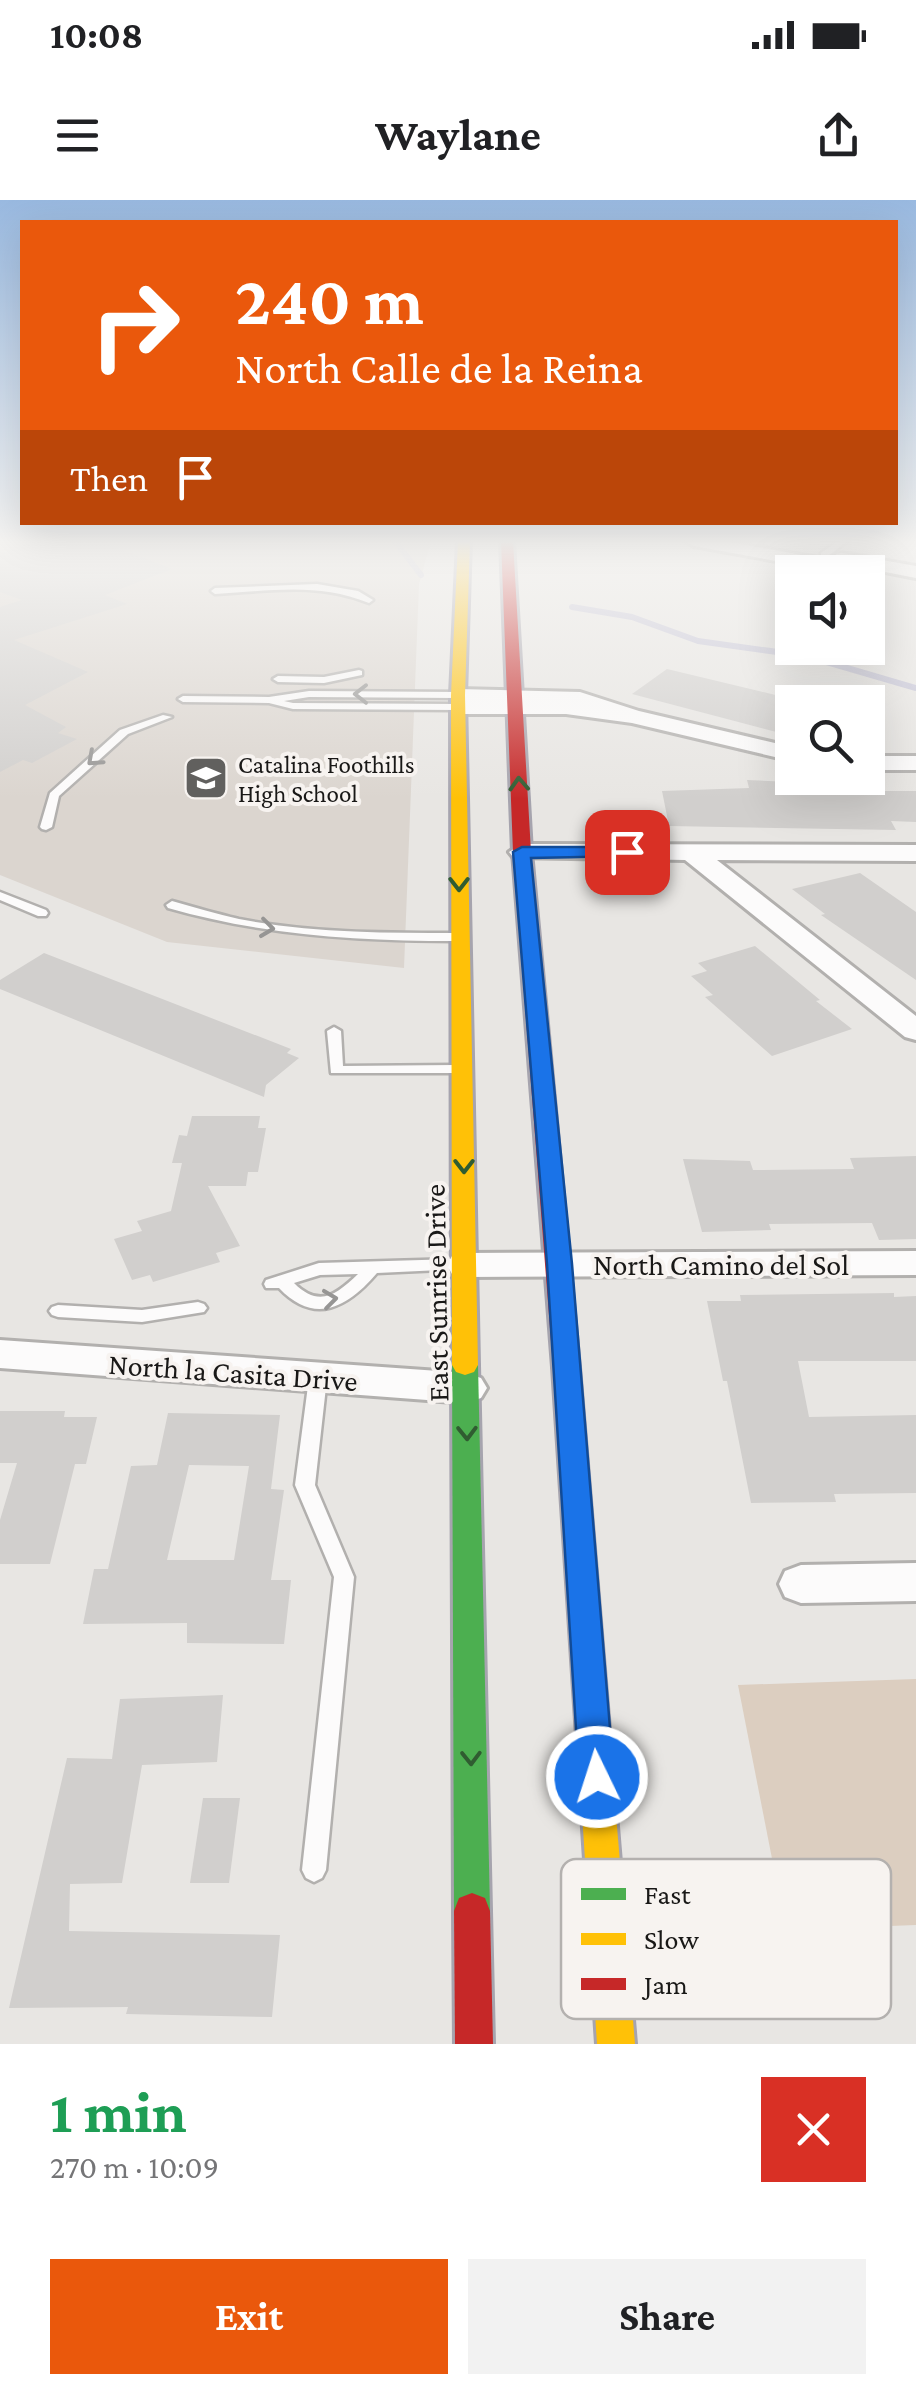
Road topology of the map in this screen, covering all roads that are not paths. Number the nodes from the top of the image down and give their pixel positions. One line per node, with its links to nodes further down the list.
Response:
1 (461, 627): 6 (main road, East Sunrise Drive)
2 (510, 627): 7 (main road)
3 (359, 672): 4 (lane)
4 (278, 679)
5 (183, 699): 6 (lane)
6 (458, 701): 7 (street); 19 (main road, East Sunrise Drive, one-way to 19)
7 (514, 702): 9 (street); 13 (main road, one-way to 7)
8 (167, 717): 12 (lane, one-way to 12)
9 (775, 750)
10 (885, 762): 11 (street)
11 (916, 763)
12 (46, 826)
13 (522, 852): 14 (street); 24 (main road)
14 (691, 852): 15 (street); 21 (street)
15 (916, 853)
16 (0, 896): 18 (lane)
17 (172, 905): 19 (lane, one-way to 19)
18 (42, 914)
19 (459, 936): 22 (main road, East Sunrise Drive)
20 (334, 1031): 22 (lane)
21 (916, 1031)
22 (464, 1069): 25 (main road, East Sunrise Drive, one-way to 25)
23 (916, 1262): 24 (street, North Camino del Sol)
24 (560, 1264): 25 (street, North Camino del Sol); 34 (main road)
25 (465, 1265): 26 (lane); 31 (main road, East Sunrise Drive)
26 (372, 1268): 26 (lane, one-way to 26)
27 (198, 1308): 28 (lane)
28 (58, 1311)
29 (0, 1354): 30 (street, North la Casita Drive)
30 (318, 1378): 31 (street, North la Casita Drive); 35 (lane)
31 (467, 1388): 37 (main road, East Sunrise Drive, one-way to 37)
32 (916, 1582): 33 (street)
33 (801, 1584)
34 (603, 1859)
35 (314, 1870)
36 (614, 2019): 38 (main road)
37 (474, 2044)
38 (616, 2044)

